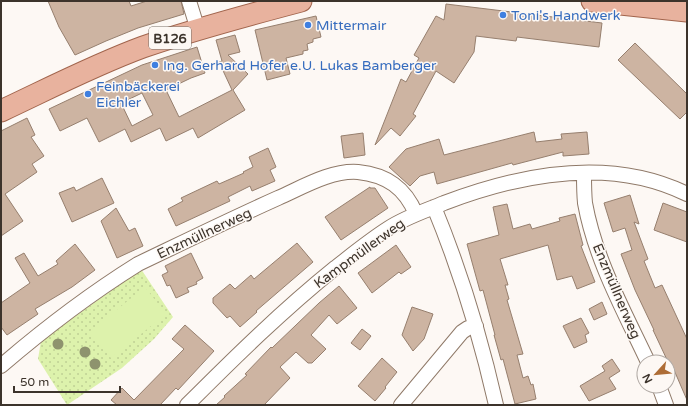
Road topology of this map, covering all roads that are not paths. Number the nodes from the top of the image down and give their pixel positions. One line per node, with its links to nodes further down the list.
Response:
1 (190, 1): 5 (street)
2 (301, 1): 5 (main road, B126)
3 (592, 1): 4 (main road)
4 (687, 11)
5 (198, 30): 6 (main road, B126)
6 (1, 111)
7 (584, 172): 8 (street, Kampmüllerweg); 9 (street, Kampmüllerweg); 12 (street, Enzmüllnerweg)
8 (687, 194)
9 (434, 207): 10 (street, Kampmüllerweg); 11 (street)
10 (416, 214): 13 (street, Enzmüllnerweg); 15 (street, Kampmüllerweg)
11 (476, 326): 16 (street); 17 (street)
12 (644, 354)
13 (1, 366)
14 (662, 394): 18 (street)
15 (187, 405)
16 (401, 405)
17 (496, 405)
18 (666, 405)

